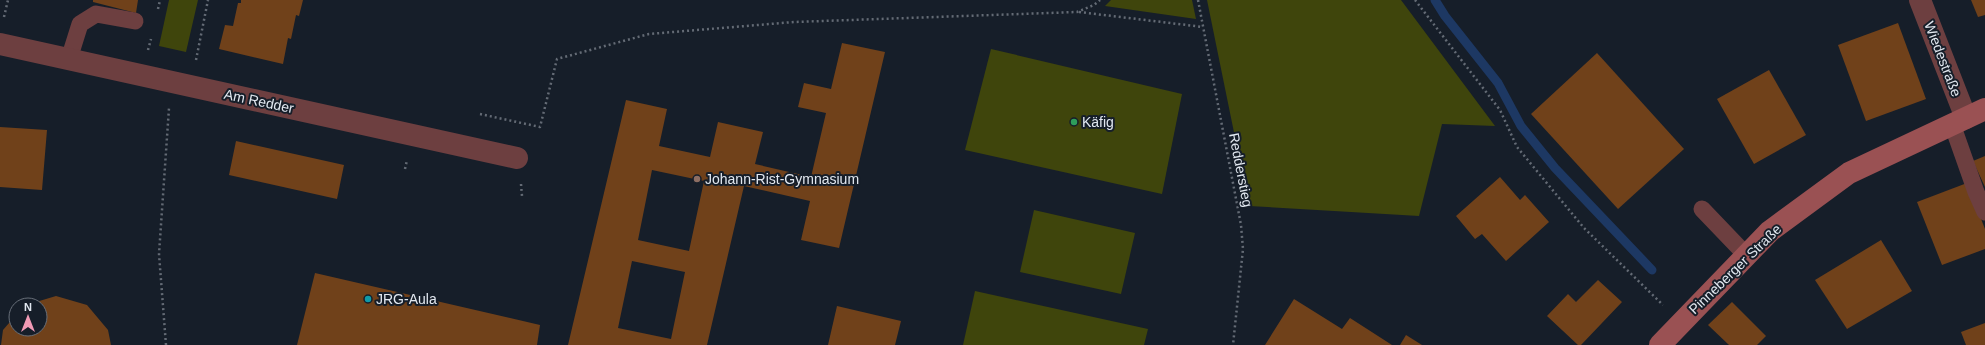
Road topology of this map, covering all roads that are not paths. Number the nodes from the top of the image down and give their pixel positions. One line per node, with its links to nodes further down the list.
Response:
1 (1920, 0): 5 (street, Wiedestraße)
2 (135, 21): 4 (lane)
3 (0, 44): 4 (street, Am Redder)
4 (69, 59): 6 (street, Am Redder)
5 (1968, 117): 8 (lane); 9 (main road, Pinneberger Straße)
6 (518, 158)
7 (1702, 209): 9 (lane)
8 (1985, 212)
9 (1746, 255): 10 (main road, Pinneberger Straße)
10 (1660, 345)

